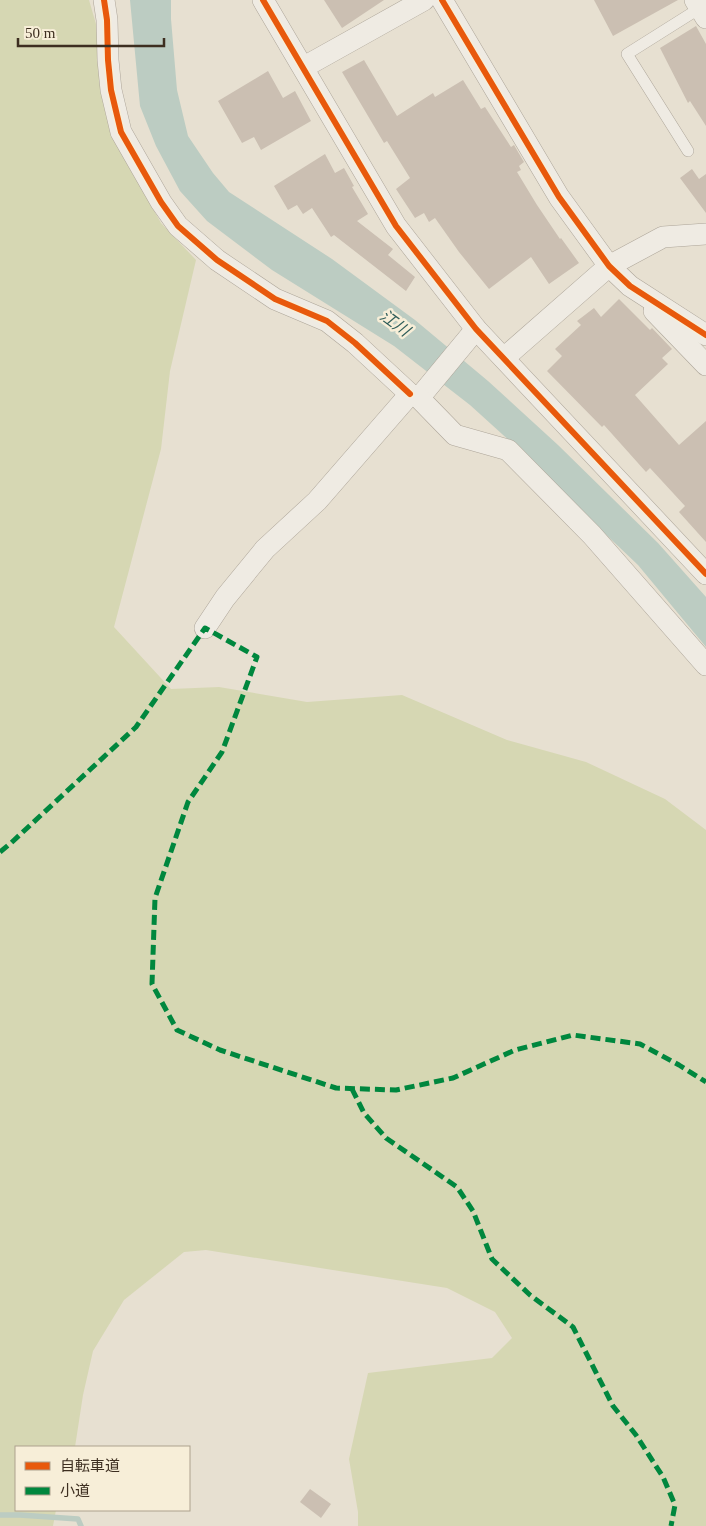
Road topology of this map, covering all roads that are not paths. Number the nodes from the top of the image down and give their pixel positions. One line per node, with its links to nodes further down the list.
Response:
1 (104, 0): 15 (street)
2 (263, 0): 6 (street)
3 (424, 0): 6 (street)
4 (442, 0): 9 (street)
5 (700, 9): 7 (lane)
6 (304, 68): 11 (street)
7 (688, 151)
8 (706, 234): 9 (street)
9 (609, 266): 10 (street); 13 (street)
10 (630, 286): 12 (street); 14 (street)
11 (476, 329): 13 (street); 15 (street)
12 (706, 335)
13 (504, 358): 16 (street)
14 (706, 365)
15 (414, 396): 17 (street); 18 (street)
16 (706, 574)
17 (205, 628)
18 (706, 665)

